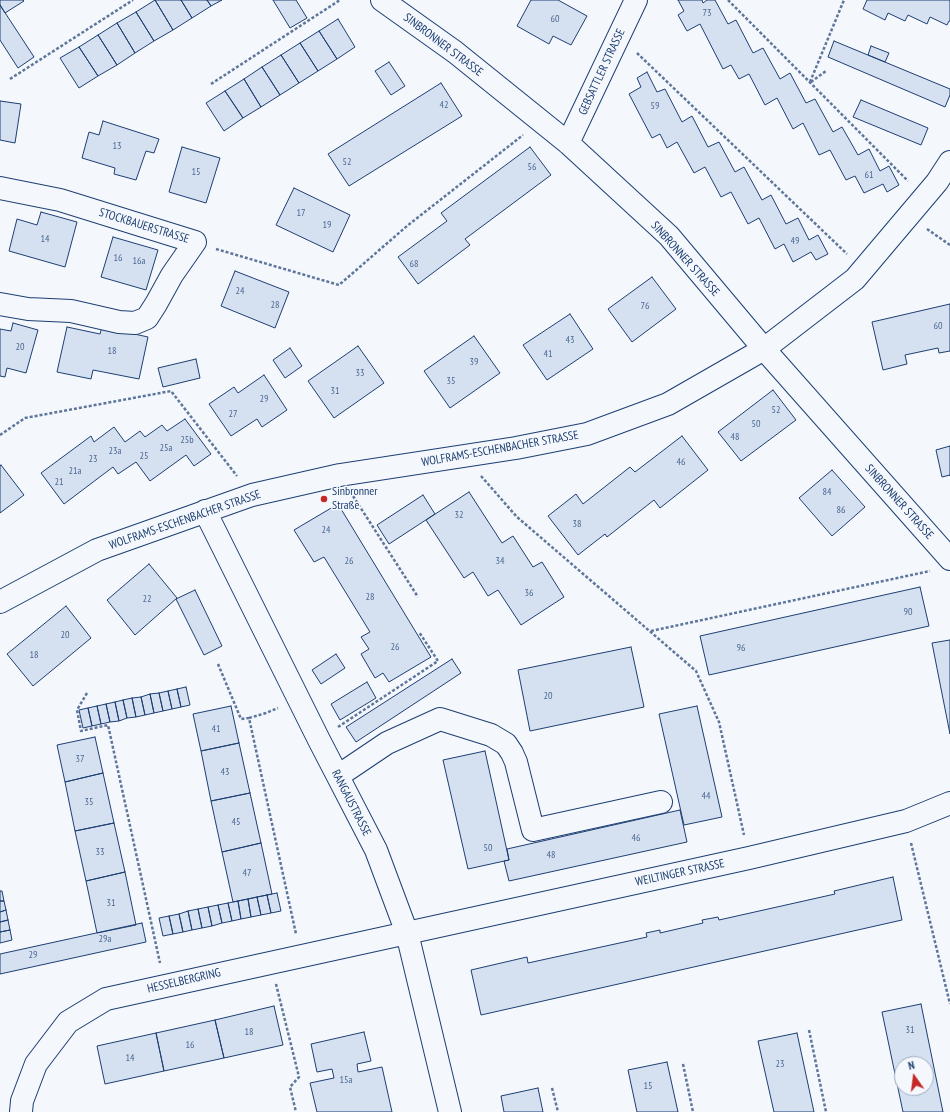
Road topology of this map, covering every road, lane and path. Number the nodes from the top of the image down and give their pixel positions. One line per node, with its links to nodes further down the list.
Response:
1 (133, 0): 9 (path)
2 (340, 0): 11 (path)
3 (382, 0): 12 (street, SINBRONNER STRASSE)
4 (636, 0): 7 (street, GEBSATTLER STRASSE)
5 (728, 0): 10 (path)
6 (844, 0): 10 (path)
7 (619, 36): 13 (street, GEBSATTLER STRASSE); 20 (path)
8 (826, 71): 10 (path)
9 (10, 79)
10 (810, 82): 16 (path)
11 (211, 84)
12 (540, 121): 13 (street, SINBRONNER STRASSE); 18 (path)
13 (568, 143): 22 (street, SINBRONNER STRASSE)
14 (950, 162): 16 (street, WOLFRAMS-ESCHENBACHER STRASSE)
15 (0, 188): 18 (street, STOCKBAUERSTRASSE)
16 (924, 198): 17 (street, WOLFRAMS-ESCHENBACHER STRASSE)
17 (908, 217): 19 (path); 20 (street, WOLFRAMS-ESCHENBACHER STRASSE)
18 (195, 242): 21 (street, STOCKBAUERSTRASSE)
19 (950, 245)
20 (863, 269): 22 (street, WOLFRAMS-ESCHENBACHER STRASSE)
21 (0, 304)
22 (764, 349): 24 (street, WOLFRAMS-ESCHENBACHER STRASSE); 28 (street, SINBRONNER STRASSE)
23 (0, 435): 26 (path)
24 (463, 456): 25 (street, WOLFRAMS-ESCHENBACHER STRASSE); 31 (path)
25 (340, 475): 26 (street, WOLFRAMS-ESCHENBACHER STRASSE); 29 (path)
26 (252, 495): 27 (street, WOLFRAMS-ESCHENBACHER STRASSE)
27 (205, 512): 30 (street, WOLFRAMS-ESCHENBACHER STRASSE); 37 (street, RANGAUSTRASSE)
28 (942, 564): 31 (path)
29 (418, 598)
30 (0, 602)
31 (651, 631): 42 (path)
32 (419, 632): 37 (path)
33 (218, 664): 36 (path)
34 (87, 692): 46 (path)
35 (266, 713): 36 (path)
36 (249, 718): 44 (path)
37 (319, 740): 38 (street, RANGAUSTRASSE)
38 (338, 776): 39 (street); 43 (street, RANGAUSTRASSE)
39 (661, 802)
40 (950, 803): 41 (street, WEILTINGER STRASSE)
41 (906, 822): 42 (street, WEILTINGER STRASSE); 47 (path)
42 (749, 858): 43 (street, WEILTINGER STRASSE)
43 (407, 933): 44 (street, HESSELBERGRING); 53 (street, RANGAUSTRASSE)
44 (301, 956): 45 (street, HESSELBERGRING)
45 (271, 962): 46 (street, HESSELBERGRING); 52 (path)
46 (165, 985): 51 (street, HESSELBERGRING)
47 (950, 1004)
48 (809, 1030): 56 (path)
49 (683, 1064): 55 (path)
50 (552, 1088): 54 (path)
51 (21, 1112)
52 (296, 1112)
53 (450, 1112)
54 (558, 1112)
55 (693, 1112)
56 (826, 1112)

